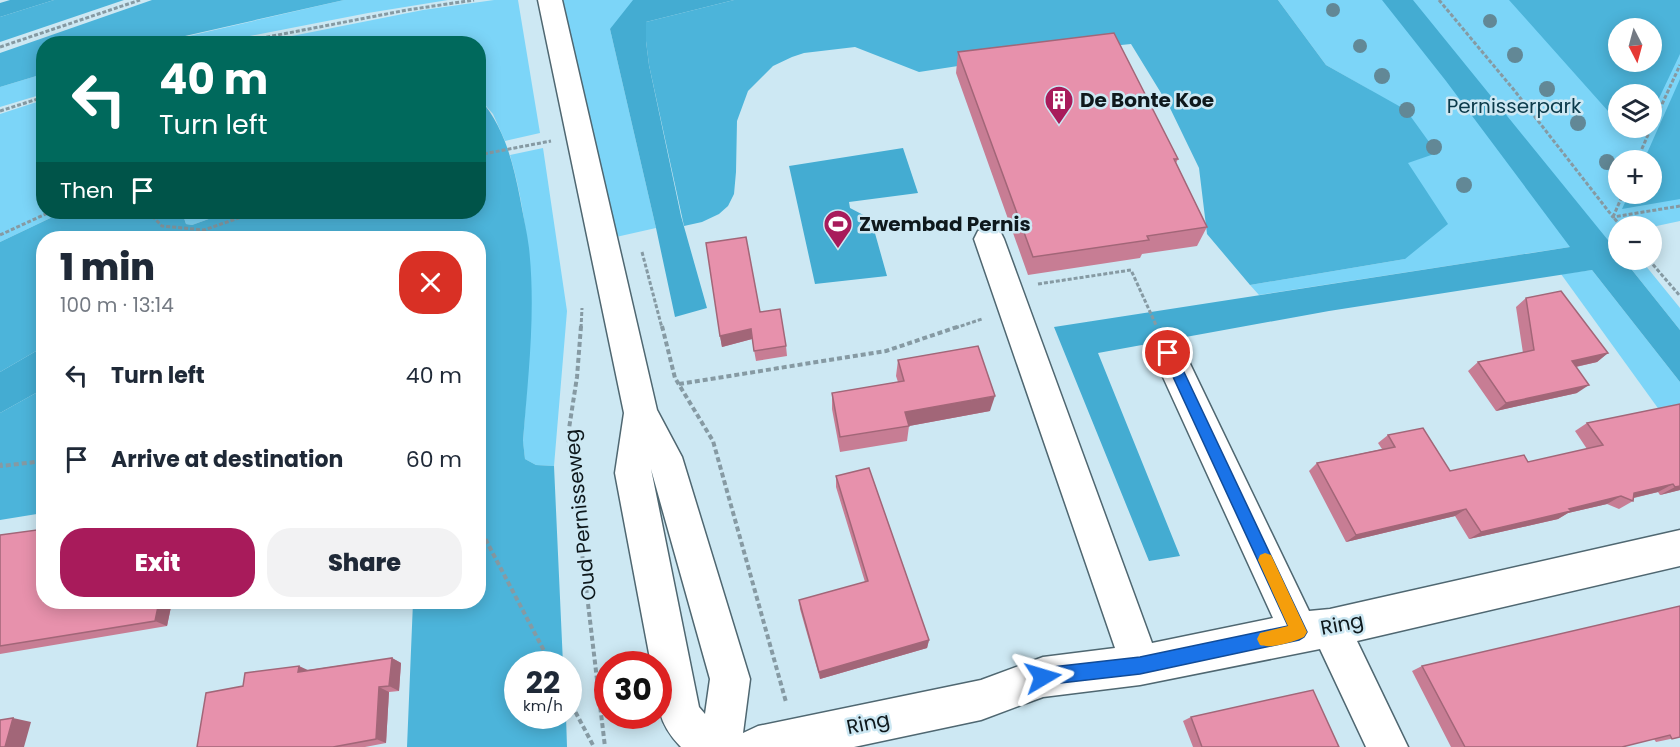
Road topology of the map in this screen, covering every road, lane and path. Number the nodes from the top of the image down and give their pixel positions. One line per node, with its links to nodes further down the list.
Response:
1 (140, 0): 6 (path)
2 (474, 0): 5 (path)
3 (550, 0): 28 (street)
4 (1439, 0): 14 (path)
5 (272, 36)
6 (0, 47)
7 (1680, 65): 9 (path)
8 (36, 100): 10 (path)
9 (1662, 103)
10 (0, 111)
11 (556, 140): 12 (path)
12 (486, 153)
13 (1680, 206): 15 (path)
14 (1611, 216)
15 (1624, 216)
16 (36, 218): 19 (path)
17 (155, 219): 18 (path)
18 (236, 219)
19 (0, 235)
20 (989, 239): 24 (street)
21 (639, 241): 27 (path)
22 (1658, 270): 23 (path)
23 (1680, 296)
24 (1011, 299): 26 (path); 27 (path); 35 (street)
25 (582, 305): 39 (path, Oud Pernisseweg)
26 (1168, 353): 33 (street)
27 (679, 384): 37 (path)
28 (641, 413): 40 (street); 41 (street)
29 (36, 462): 30 (path)
30 (0, 463)
31 (486, 540): 34 (path)
32 (1680, 548): 33 (street, Ring)
33 (1315, 630): 35 (street, Ring); 43 (street)
34 (544, 651)
35 (1140, 665): 37 (street, Ring)
36 (582, 724): 38 (path)
37 (796, 737): 42 (street, Ring)
38 (594, 747)
39 (605, 747)
40 (710, 747)
41 (720, 747)
42 (758, 747)
43 (1387, 747)

